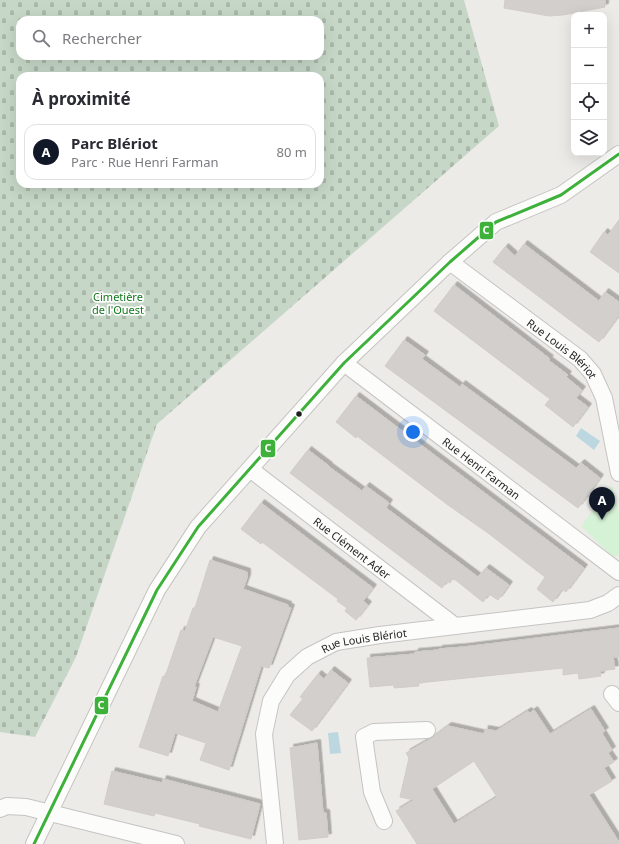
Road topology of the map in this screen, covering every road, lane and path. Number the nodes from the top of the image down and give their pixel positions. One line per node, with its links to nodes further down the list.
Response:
1 (619, 154): 2 (street)
2 (450, 262): 3 (street); 5 (street, Rue Louis Blériot)
3 (344, 363): 4 (street); 6 (street, Rue Henri Farman)
4 (250, 469): 8 (street, Rue Clément Ader); 11 (street)
5 (619, 473)
6 (619, 572)
7 (619, 595): 8 (street, Rue Louis Blériot)
8 (455, 626): 16 (street, Rue Louis Blériot)
9 (427, 730): 12 (street)
10 (0, 809): 11 (street)
11 (49, 813): 13 (street); 14 (street)
12 (384, 821)
13 (121, 837): 15 (street)
14 (34, 844)
15 (176, 844)
16 (275, 844)

